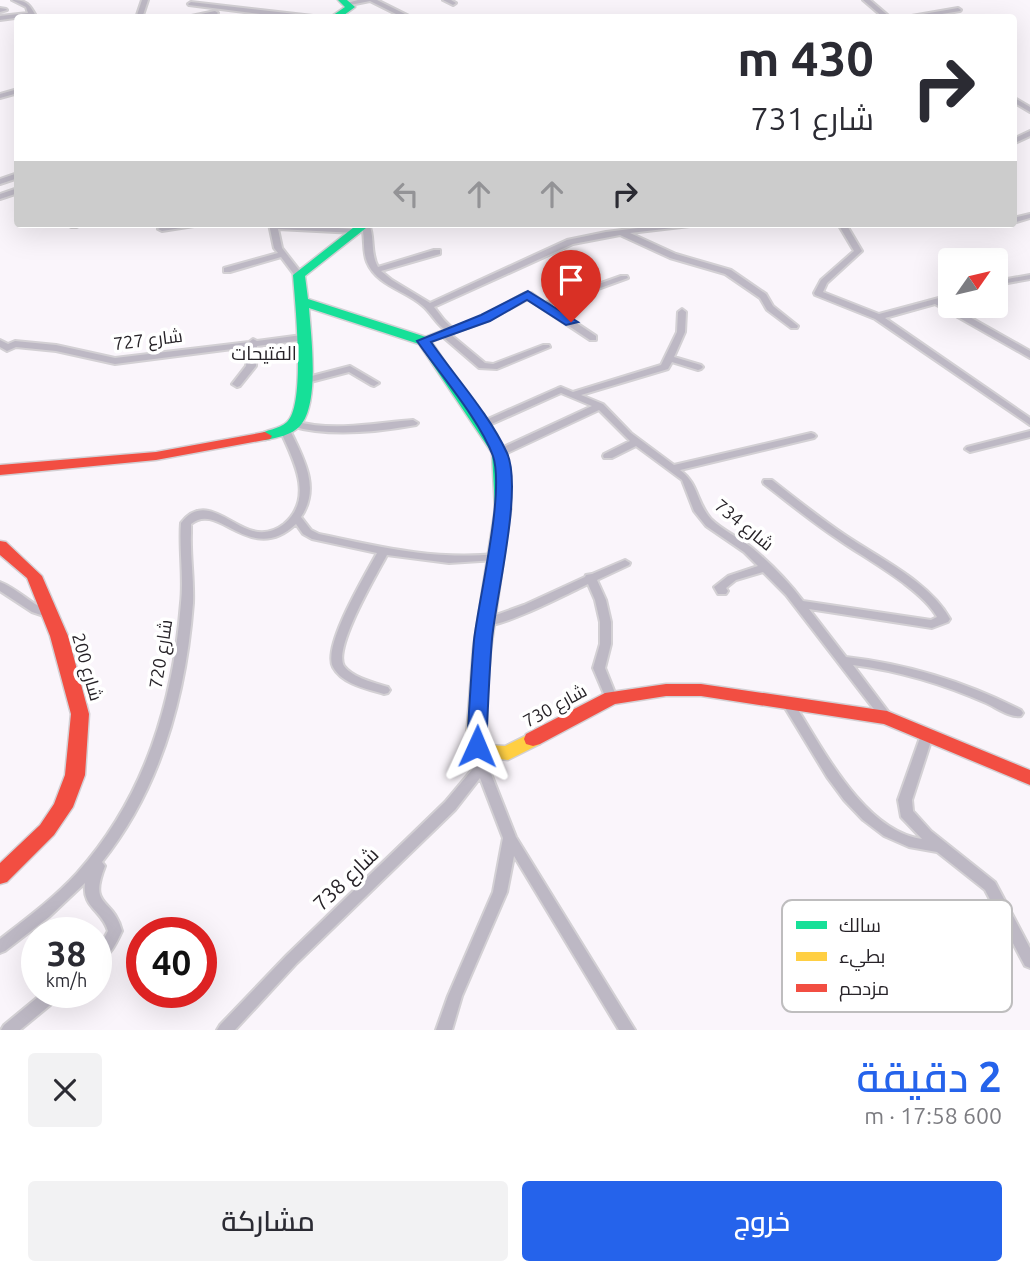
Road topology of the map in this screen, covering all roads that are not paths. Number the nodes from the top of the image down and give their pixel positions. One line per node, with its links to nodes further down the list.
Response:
1 (15, 0): 8 (street)
2 (371, 0): 4 (street); 13 (street)
3 (866, 0): 14 (street)
4 (346, 1): 12 (street)
5 (190, 2): 7 (street)
6 (958, 10): 15 (street)
7 (233, 11): 9 (street); 10 (street); 11 (street)
8 (32, 14)
9 (214, 14)
10 (230, 14)
11 (296, 14)
12 (340, 14)
13 (401, 14)
14 (883, 14)
15 (930, 14)
16 (168, 228): 22 (street)
17 (274, 228): 25 (street)
18 (358, 228): 28 (street)
19 (363, 228): 27 (street)
20 (660, 228): 23 (street)
21 (844, 228): 37 (street)
22 (162, 229)
23 (623, 233): 35 (street); 38 (street)
24 (437, 252): 27 (street)
25 (282, 254): 26 (street); 28 (street)
26 (227, 270)
27 (376, 270): 35 (street)
28 (299, 275): 33 (street)
29 (1030, 277): 31 (street)
30 (624, 278): 34 (street)
31 (1008, 281)
32 (936, 301): 37 (street); 46 (street)
33 (304, 302): 40 (street); 42 (street)
34 (547, 305): 39 (street); 41 (street)
35 (428, 307): 39 (street)
36 (682, 312): 47 (street)
37 (877, 317): 54 (street)
38 (794, 326)
39 (447, 332): 42 (street); 44 (street)
40 (302, 338): 43 (street, شارع 727); 49 (street)
41 (593, 338)
42 (424, 341): 56 (street)
43 (253, 342): 45 (street, شارع 727); 51 (street)
44 (546, 347)
45 (3, 349)
46 (1030, 355)
47 (671, 359): 48 (street); 52 (street)
48 (698, 367)
49 (303, 381): 50 (street); 57 (street)
50 (374, 383)
51 (236, 384)
52 (575, 394): 53 (street, شارع 734); 56 (street)
53 (600, 406): 60 (street, شارع 734); 62 (street)
54 (1030, 422)
55 (412, 423): 57 (street)
56 (482, 425): 62 (street)
57 (290, 427): 65 (street); 67 (street)
58 (1030, 434): 61 (street)
59 (811, 436): 64 (street)
60 (637, 442): 63 (street); 64 (street, شارع 734)
61 (970, 449)
62 (499, 453): 70 (street)
63 (608, 456)
64 (674, 468): 72 (street, شارع 734)
65 (0, 470)
66 (768, 482): 76 (street)
67 (296, 517): 69 (street); 89 (street, شارع 720)
68 (0, 546): 77 (street, شارع 200)
69 (384, 551): 70 (street); 80 (street)
70 (496, 557): 78 (street)
71 (625, 563): 73 (street)
72 (767, 567): 75 (street); 76 (street, شارع 734)
73 (590, 578): 78 (street); 81 (street)
74 (0, 586): 77 (street)
75 (722, 591)
76 (800, 604): 79 (street, شارع 734)
77 (50, 614): 91 (street, شارع 200)
78 (486, 623): 86 (street)
79 (841, 660): 83 (street); 84 (street, شارع 734)
80 (384, 690)
81 (611, 698): 82 (street, شارع 730); 86 (street, شارع 730)
82 (788, 703): 84 (street, شارع 730); 90 (street)
83 (1017, 713)
84 (887, 718): 85 (street, شارع 730)
85 (927, 735): 87 (street, شارع 730); 90 (street)
86 (482, 759): 88 (street); 99 (street, شارع 738)
87 (1030, 778)
88 (510, 838): 100 (street); 101 (street)
89 (112, 842): 93 (street); 95 (street, شارع 720)
90 (942, 848): 92 (street)
91 (0, 876)
92 (997, 900)
93 (106, 917)
94 (1012, 928): 96 (street)
95 (0, 947)
96 (1030, 962)
97 (36, 1008): 98 (street)
98 (9, 1030)
99 (225, 1030)
100 (444, 1030)
101 (627, 1030)

